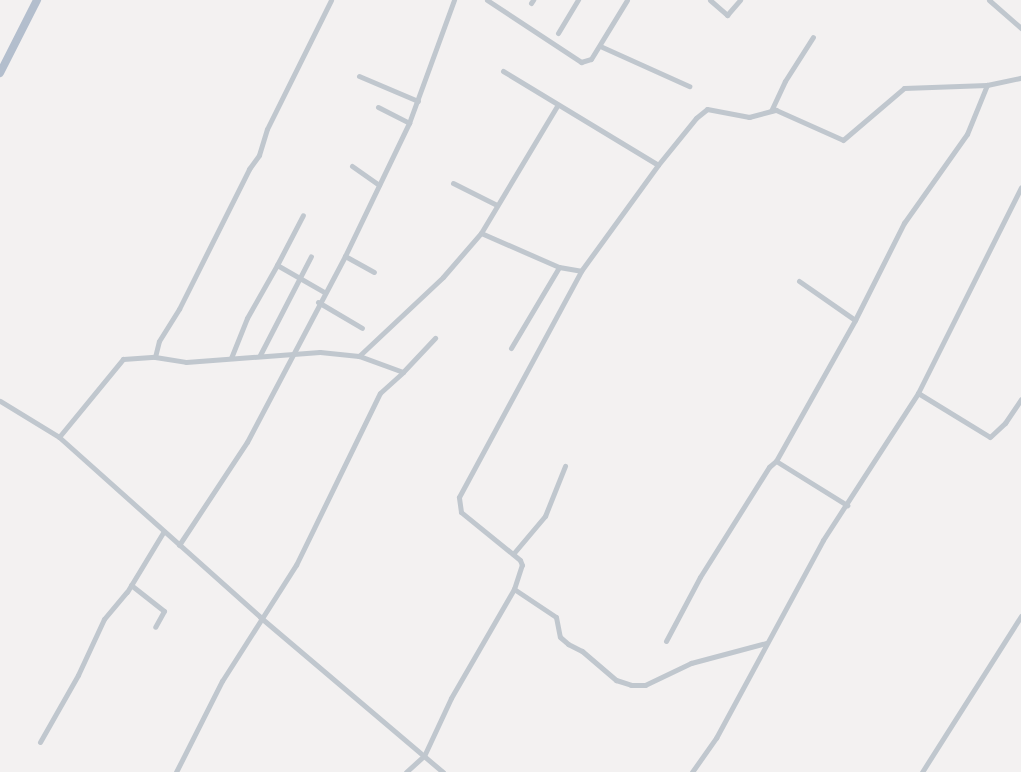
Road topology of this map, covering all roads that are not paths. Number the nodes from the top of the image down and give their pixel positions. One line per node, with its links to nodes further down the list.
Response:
1 (36, 0): 15 (main road)
2 (331, 0): 50 (street)
3 (454, 0): 20 (street)
4 (487, 0): 13 (street)
5 (578, 0): 11 (street)
6 (627, 0): 13 (street)
7 (710, 0): 8 (street)
8 (740, 0)
9 (988, 0): 10 (street)
10 (1021, 28)
11 (558, 33)
12 (813, 37): 23 (street)
13 (600, 46): 19 (street)
14 (503, 71): 21 (street)
15 (0, 73)
16 (359, 76): 20 (street)
17 (1021, 78): 18 (street)
18 (987, 85): 23 (street); 43 (street)
19 (689, 86)
20 (418, 101): 24 (street)
21 (557, 106): 25 (street); 30 (street)
22 (378, 107): 24 (street)
23 (771, 111): 25 (street)
24 (409, 123): 28 (street)
25 (658, 165): 37 (street)
26 (352, 166): 28 (street)
27 (453, 183): 30 (street)
28 (379, 185): 34 (street)
29 (1021, 187): 53 (street)
30 (497, 205): 32 (street)
31 (303, 215): 35 (street)
32 (481, 233): 36 (street); 49 (street)
33 (311, 256): 39 (street)
34 (345, 256): 38 (street); 41 (street)
35 (277, 265): 39 (street); 51 (street)
36 (559, 267): 37 (street); 46 (street)
37 (581, 271): 62 (street)
38 (374, 272)
39 (300, 278): 41 (street); 48 (street)
40 (799, 281): 43 (street)
41 (324, 292): 42 (street)
42 (318, 302): 44 (street); 47 (street)
43 (855, 320): 57 (street)
44 (362, 328)
45 (435, 338): 52 (street)
46 (511, 348)
47 (292, 354): 48 (street); 49 (street); 61 (street)
48 (260, 355): 51 (street)
49 (358, 356): 52 (street)
50 (155, 357): 51 (street); 56 (street)
51 (231, 358)
52 (403, 372): 66 (street)
53 (918, 393): 54 (street); 59 (street)
54 (1021, 399)
55 (0, 401): 56 (street)
56 (59, 437): 60 (street)
57 (776, 461): 59 (street); 68 (street)
58 (565, 466): 62 (street)
59 (847, 505): 69 (street)
60 (164, 531): 61 (street); 63 (street)
61 (179, 545): 66 (street)
62 (513, 554): 64 (street)
63 (131, 585): 67 (street); 70 (street)
64 (514, 589): 69 (street); 71 (street)
65 (1021, 616): 76 (street)
66 (260, 617): 71 (street); 72 (street)
67 (155, 626)
68 (666, 641)
69 (766, 643): 75 (street)
70 (40, 742)
71 (424, 756): 73 (street); 74 (street)
72 (176, 772)
73 (406, 772)
74 (443, 772)
75 (692, 772)
76 (922, 772)

